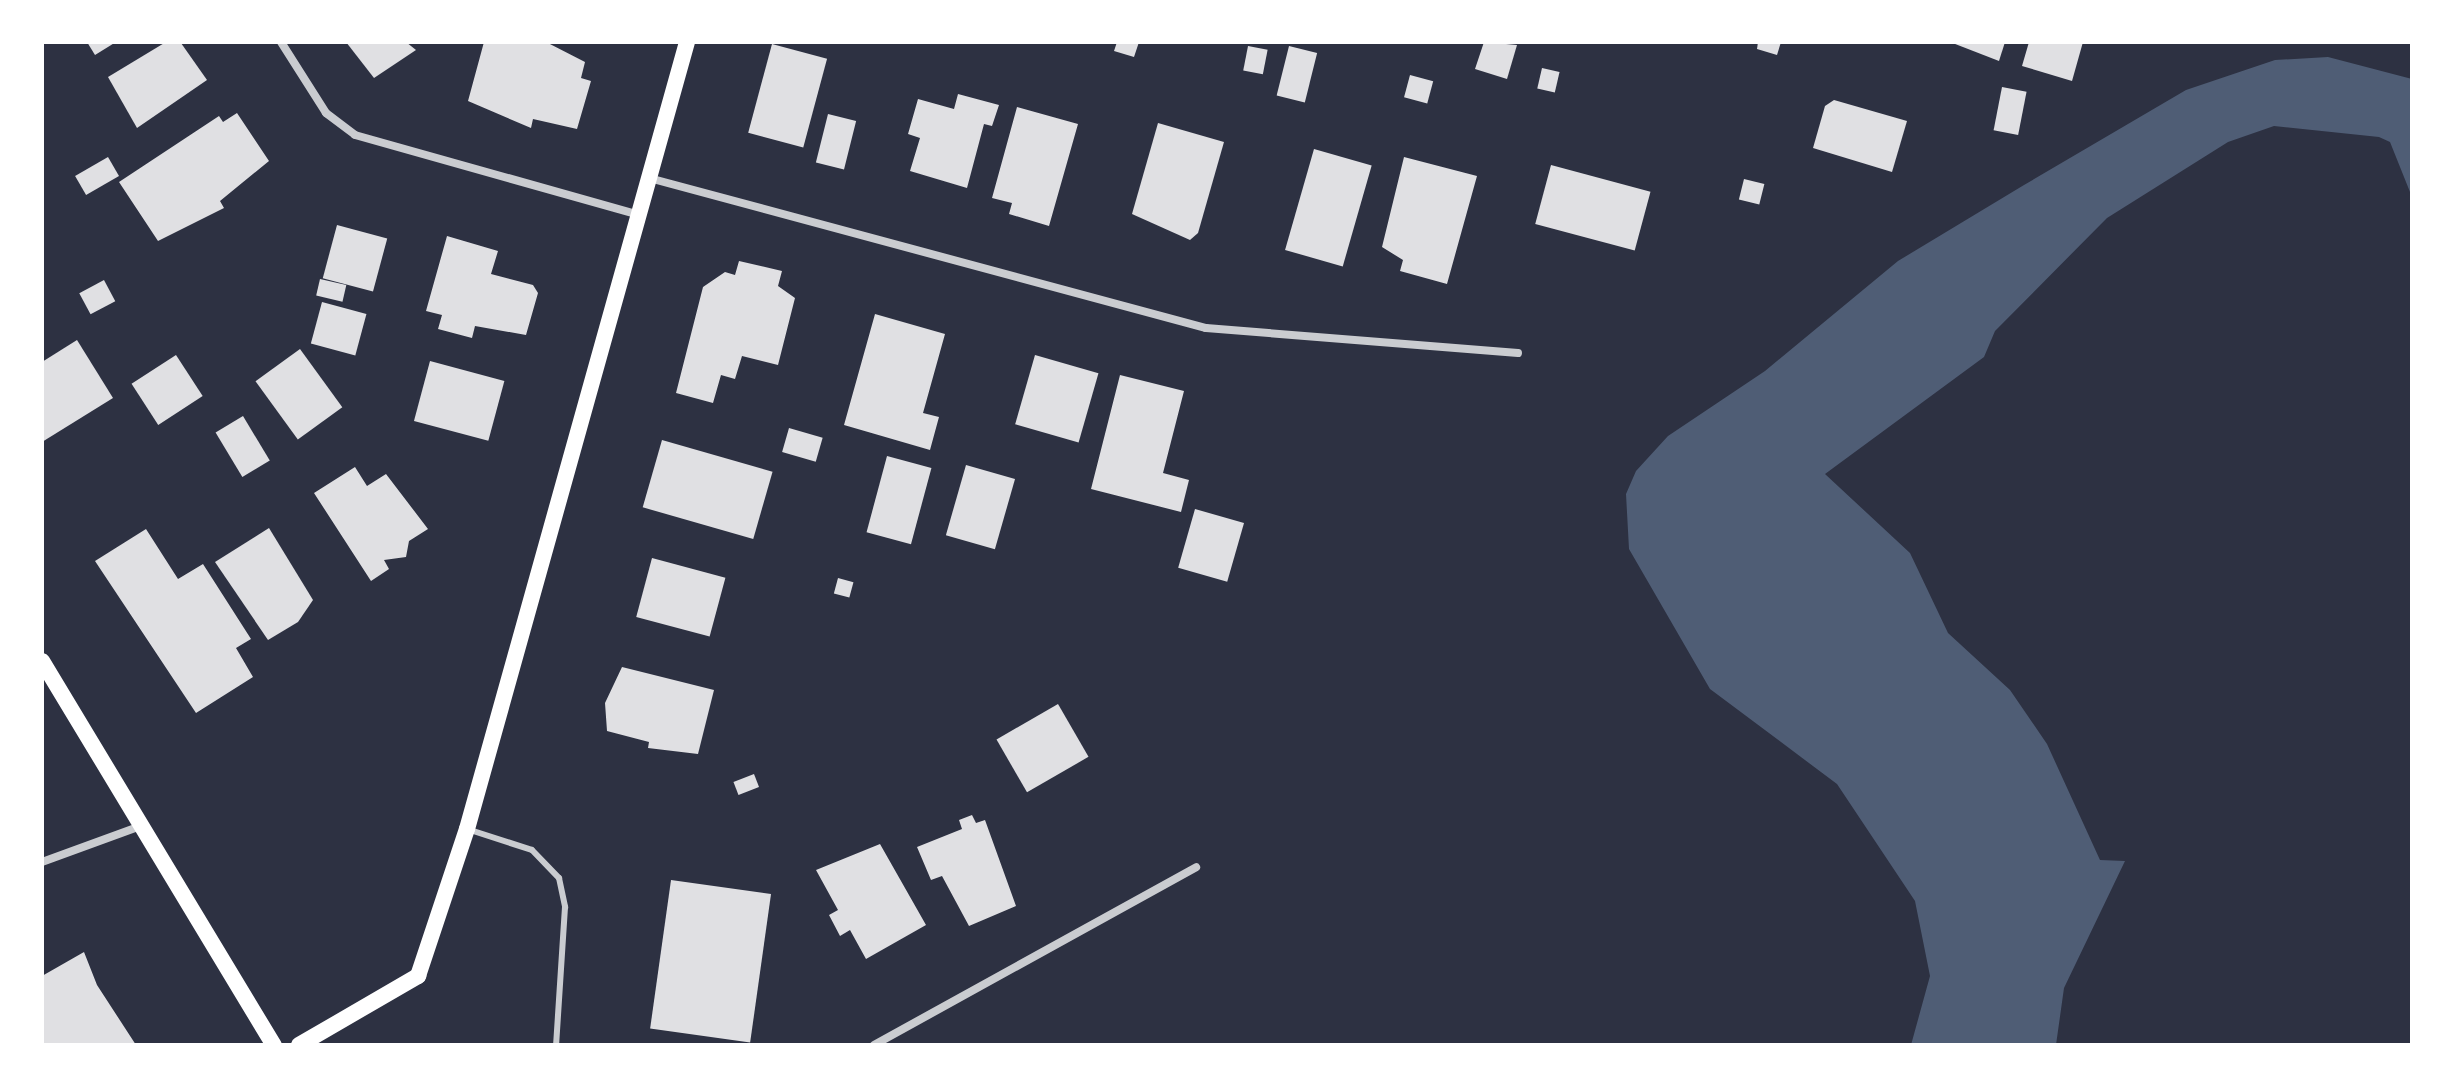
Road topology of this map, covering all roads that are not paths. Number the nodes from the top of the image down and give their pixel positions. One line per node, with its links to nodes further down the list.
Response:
1 (281, 42): 4 (street)
2 (687, 42): 3 (main road)
3 (649, 178): 4 (main road); 5 (street)
4 (639, 216): 8 (main road)
5 (1518, 353)
6 (42, 661): 7 (main road)
7 (141, 826): 9 (street); 11 (main road)
8 (467, 829): 12 (main road); 13 (lane)
9 (42, 862)
10 (1196, 867): 14 (street)
11 (274, 1045)
12 (299, 1045)
13 (556, 1045)
14 (874, 1045)

